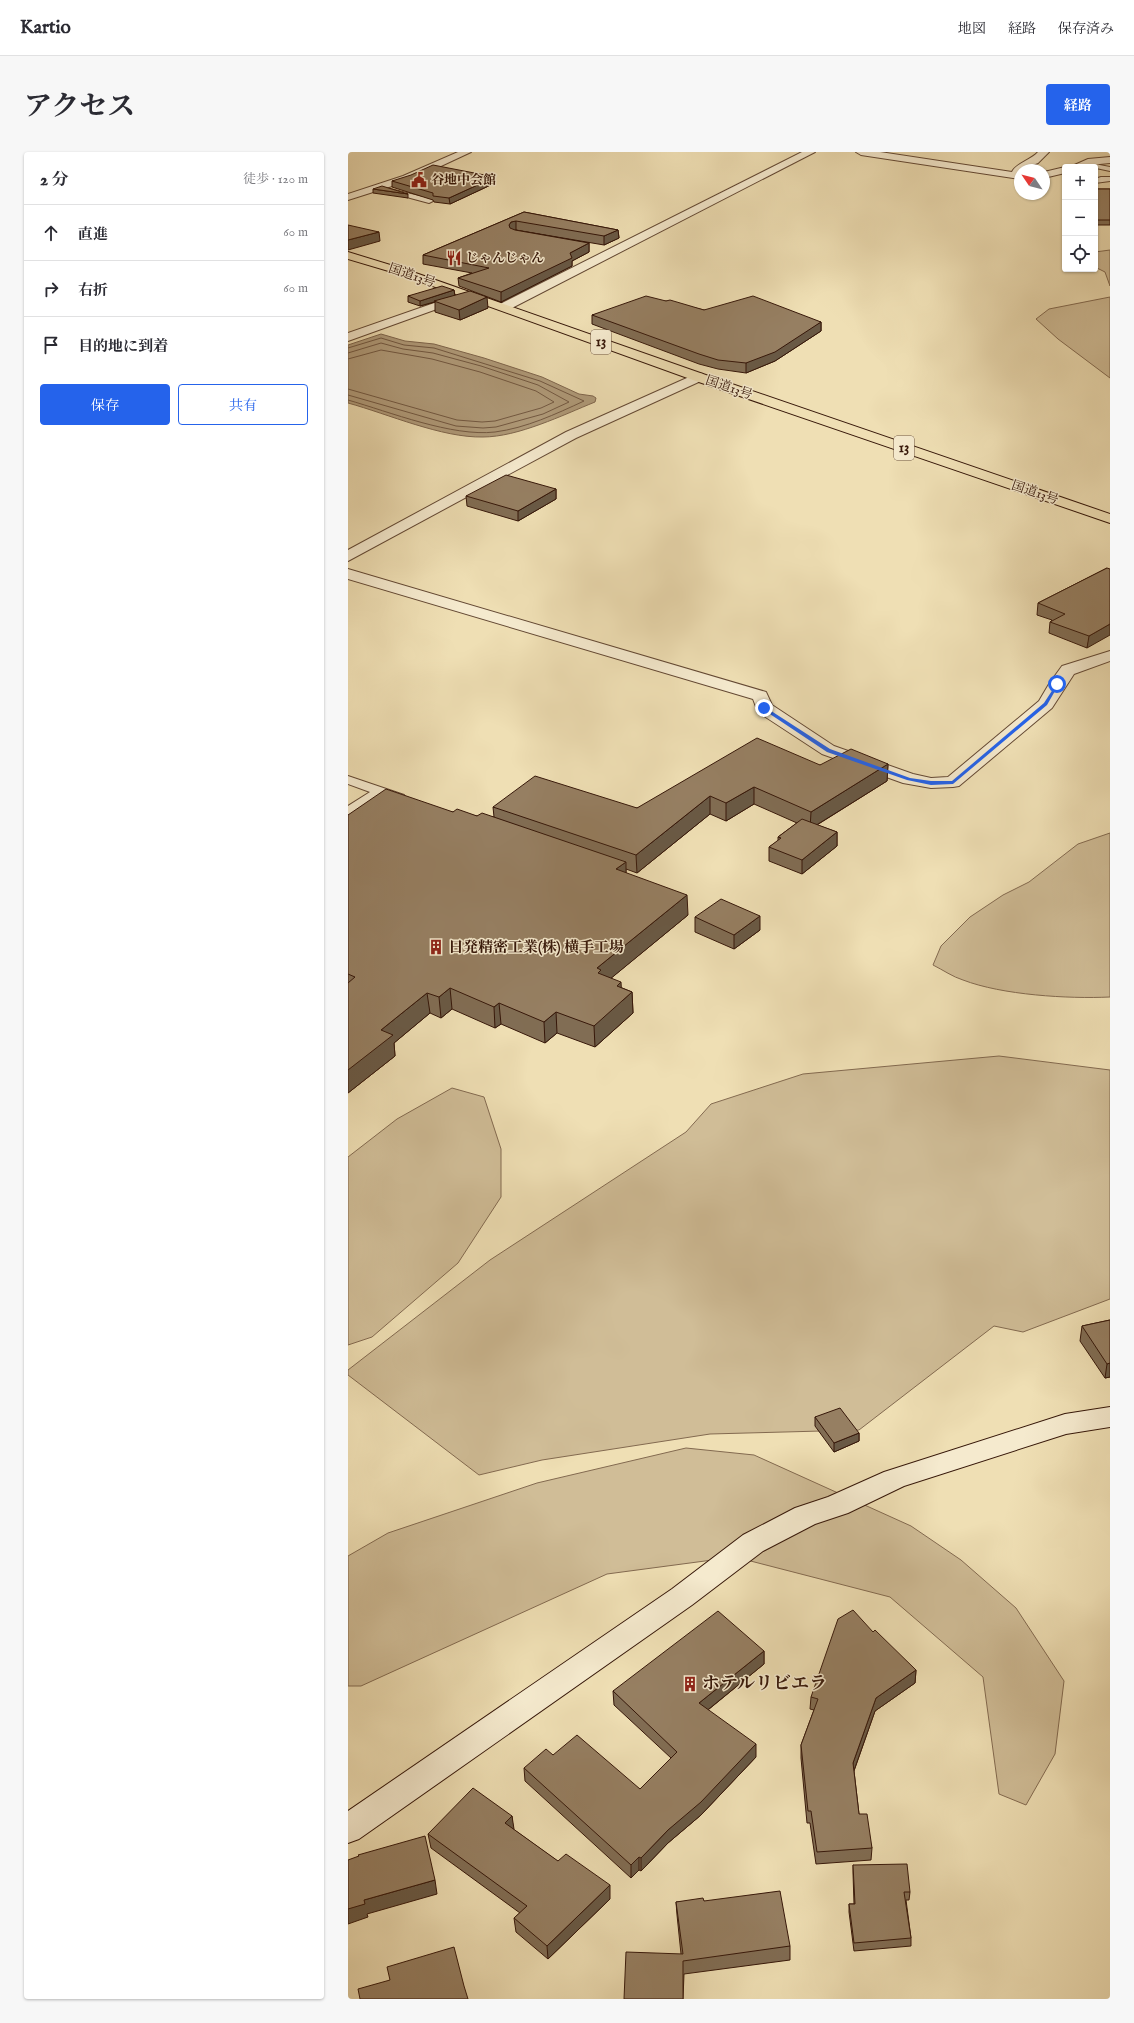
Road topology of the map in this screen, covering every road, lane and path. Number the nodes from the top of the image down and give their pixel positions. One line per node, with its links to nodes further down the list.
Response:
1 (466, 152): 6 (street)
2 (810, 152): 21 (street)
3 (861, 152): 5 (street)
4 (1044, 152): 8 (street)
5 (889, 154): 14 (street)
6 (449, 155): 17 (street)
7 (1110, 160): 9 (street)
8 (1029, 164)
9 (1083, 164)
10 (1098, 167): 11 (lane)
11 (1110, 169)
12 (1062, 171): 13 (street)
13 (1050, 174)
14 (1014, 175)
15 (1098, 180): 16 (lane)
16 (1110, 181)
17 (380, 187): 18 (street); 19 (lane)
18 (348, 197)
19 (429, 201)
20 (592, 247): 21 (street)
21 (615, 252): 24 (street)
22 (348, 255): 23 (highway, 国道13号 / 13)
23 (471, 297): 24 (highway, 国道13号 / 13); 25 (street)
24 (504, 307): 26 (highway, 国道13号 / 13)
25 (348, 337)
26 (698, 377): 27 (highway, 国道13号 / 13); 28 (street)
27 (1110, 519)
28 (348, 556)
29 (348, 574): 30 (street)
30 (1110, 656)
31 (348, 780): 32 (lane)
32 (379, 791): 33 (lane); 34 (lane)
33 (409, 801)
34 (348, 812)
35 (1110, 1417): 36 (street)
36 (348, 1829)

